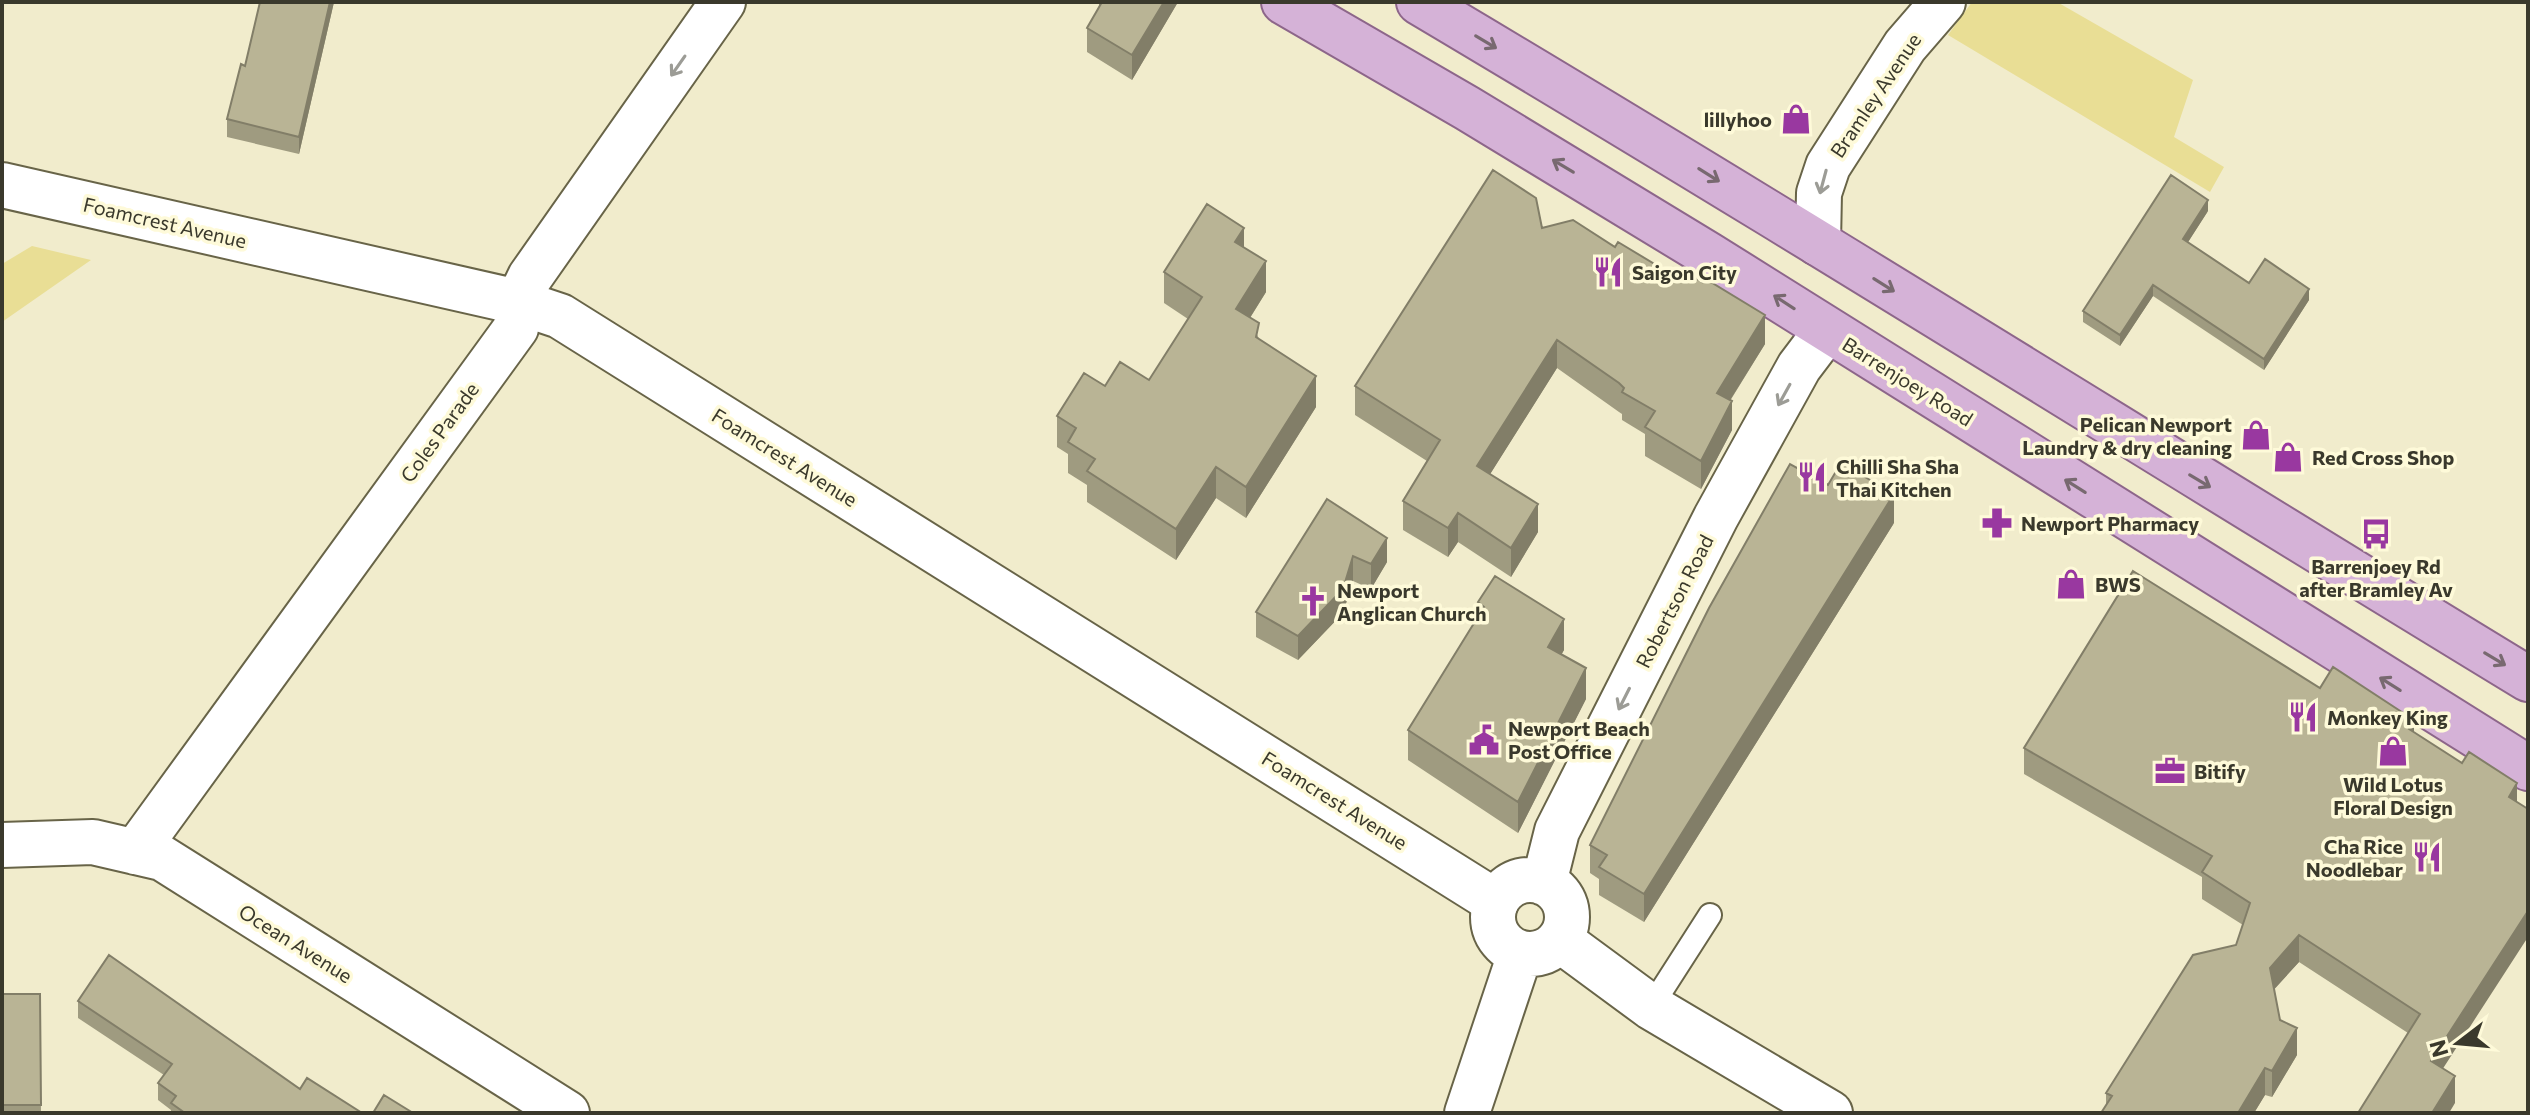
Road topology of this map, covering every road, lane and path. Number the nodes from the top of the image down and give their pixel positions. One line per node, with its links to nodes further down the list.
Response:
1 (723, 2): 7 (street, Coles Parade, one-way to 7)
2 (1284, 2): 8 (main road, Barrenjoey Road, one-way to 2)
3 (1419, 2): 6 (main road, one-way to 6)
4 (1943, 2): 6 (street, Bramley Avenue, one-way to 6)
5 (2, 185): 7 (street, Foamcrest Avenue)
6 (1818, 243): 9 (main road, one-way to 9)
7 (518, 302): 12 (street, Coles Parade); 14 (street, Foamcrest Avenue)
8 (1827, 330): 10 (main road, Barrenjoey Road, one-way to 8); 13 (street, Robertson Road, one-way to 13)
9 (2528, 679)
10 (2528, 768)
11 (2, 845): 12 (street, Ocean Avenue)
12 (135, 852): 18 (street, Ocean Avenue)
13 (1544, 883): 14 (street); 16 (street)
14 (1496, 902): 16 (street)
15 (1710, 915): 17 (lane)
16 (1540, 947): 17 (street); 19 (street)
17 (1651, 1007): 20 (street)
18 (567, 1113)
19 (1467, 1113)
20 (1830, 1113)

